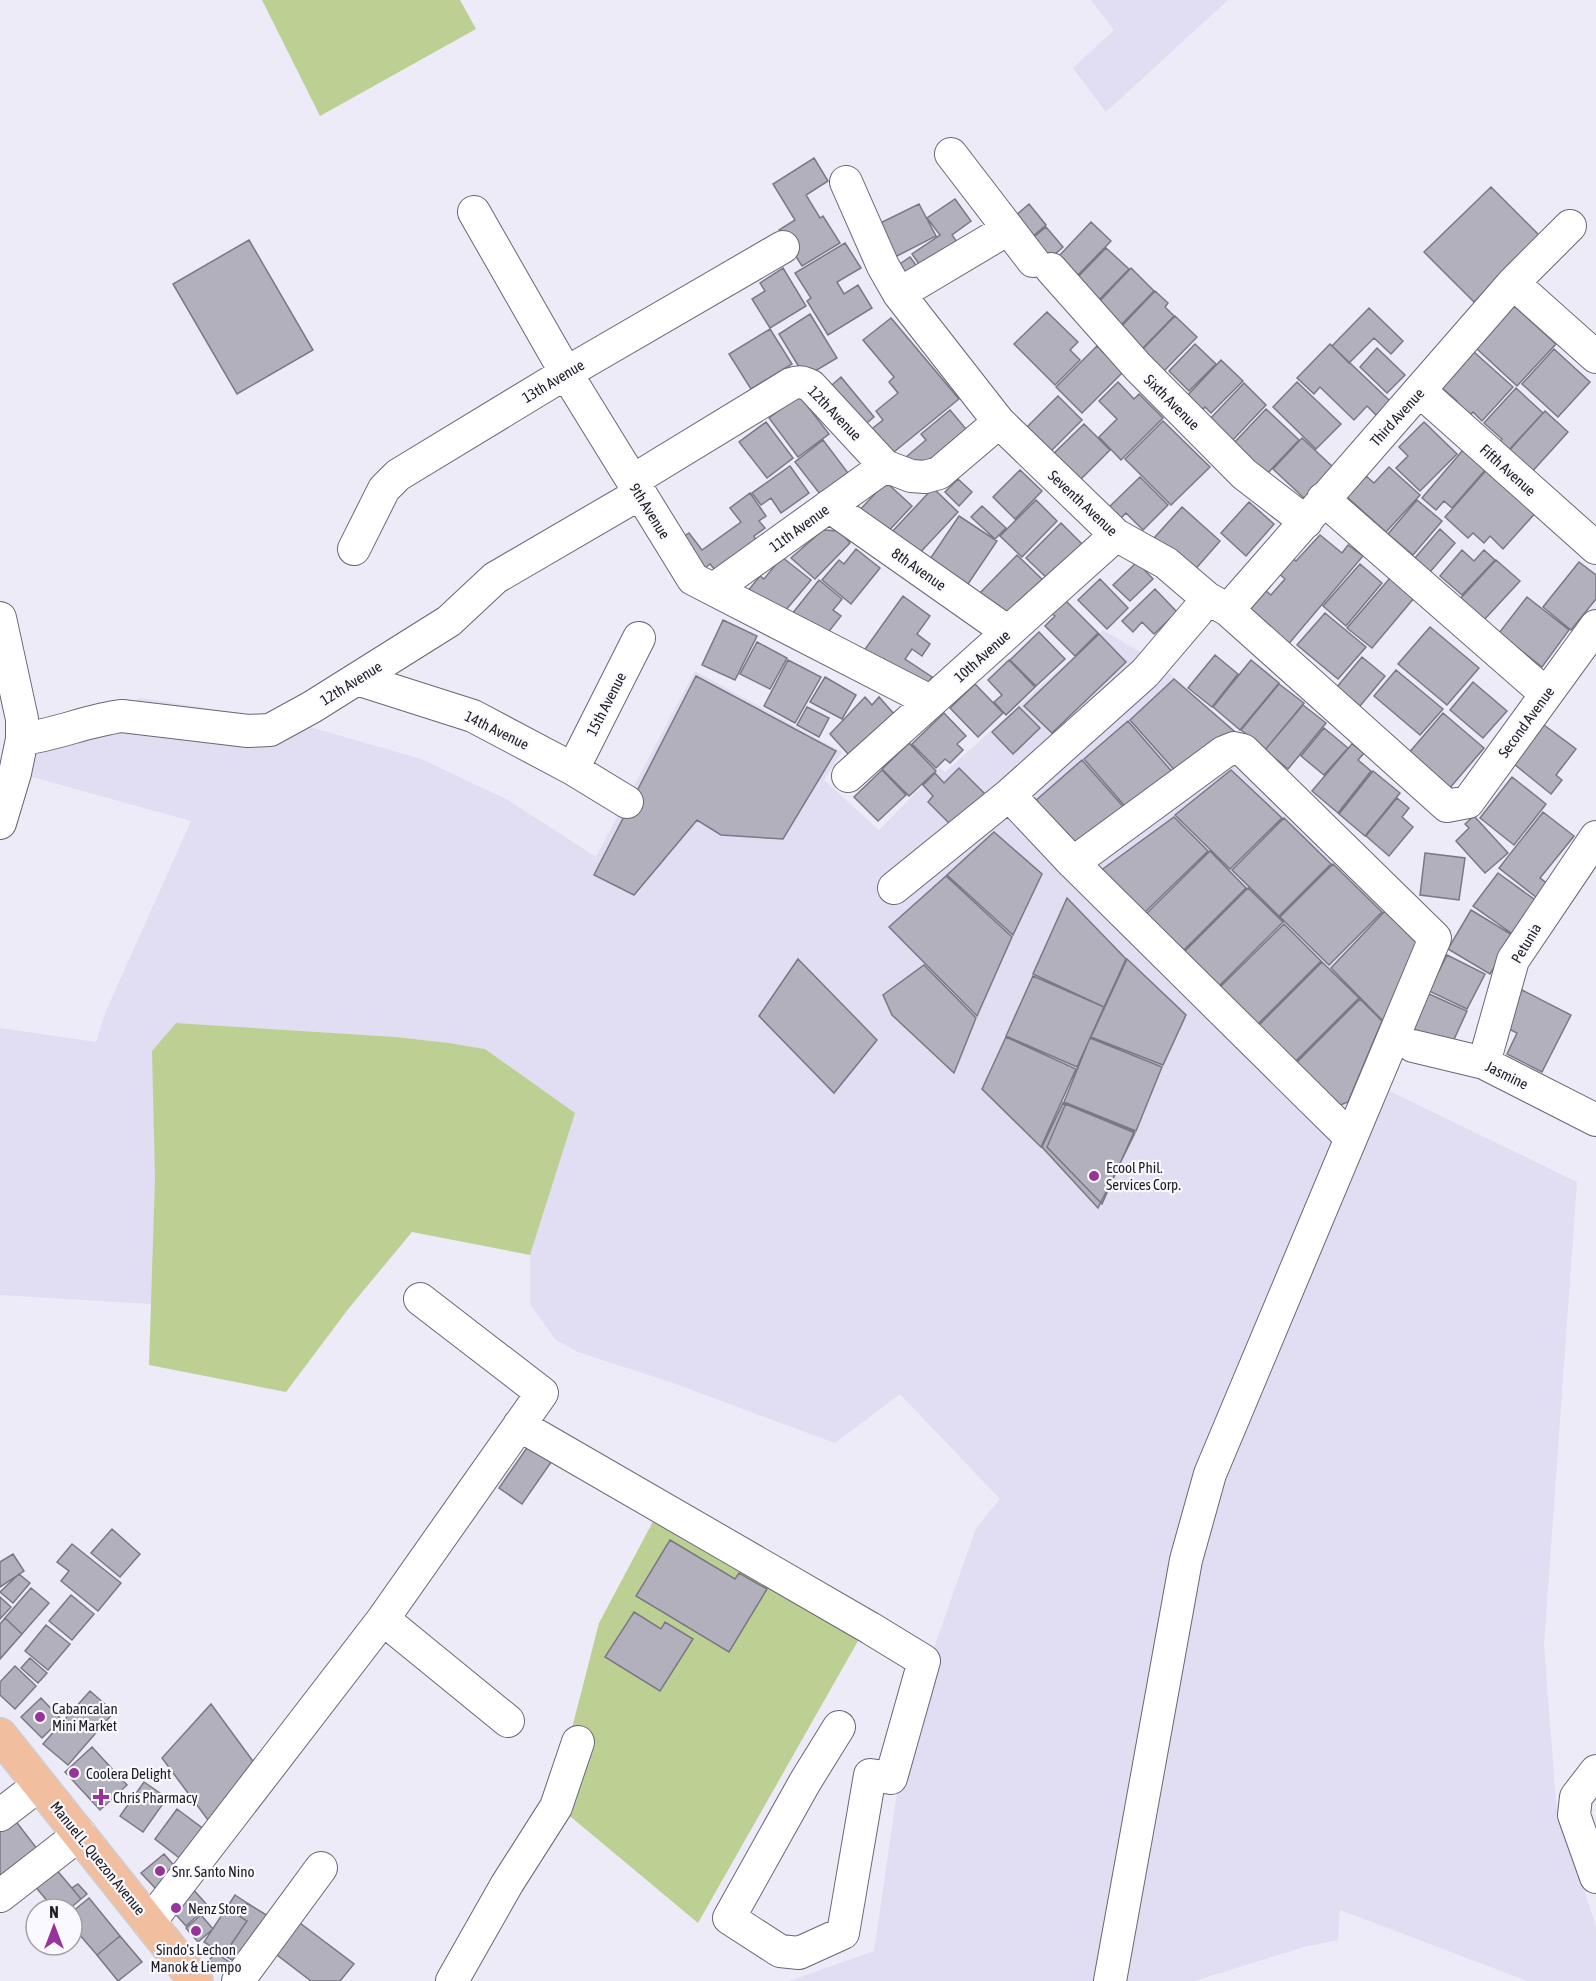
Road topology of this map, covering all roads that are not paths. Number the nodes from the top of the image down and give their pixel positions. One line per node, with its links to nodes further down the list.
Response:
1 (951, 153): 5 (street, Sixth Avenue)
2 (846, 182): 8 (street, Seventh Avenue)
3 (474, 212): 10 (street, 9th Avenue)
4 (1570, 226): 7 (street, Third Avenue)
5 (1008, 229): 8 (street); 16 (street, Sixth Avenue)
6 (783, 247): 10 (street, 13th Avenue)
7 (1513, 283): 9 (street); 11 (street, Third Avenue)
8 (899, 294): 12 (street, Seventh Avenue)
9 (1596, 357)
10 (566, 373): 14 (street, 9th Avenue); 19 (street, 13th Avenue)
11 (1420, 391): 16 (street, Third Avenue); 18 (street, Fifth Avenue)
12 (999, 422): 13 (street, 12th Avenue); 17 (street, Seventh Avenue)
13 (885, 466): 14 (street, 12th Avenue); 15 (street, 11th Avenue)
14 (635, 488): 20 (street, 9th Avenue); 26 (street, 12th Avenue)
15 (829, 506): 20 (street, 11th Avenue); 24 (street, 8th Avenue)
16 (1315, 511): 21 (street, Third Avenue); 27 (street, Sixth Avenue)
17 (1116, 536): 21 (street, Seventh Avenue); 24 (street, 10th Avenue)
18 (1596, 548)
19 (354, 549)
20 (714, 589): 28 (street, 9th Avenue)
21 (1217, 604): 32 (street, Third Avenue); 34 (street, Seventh Avenue)
22 (0, 618): 29 (street)
23 (1596, 626): 27 (street, Second Avenue)
24 (1008, 632): 28 (street, 10th Avenue)
25 (639, 638): 30 (street, 15th Avenue)
26 (357, 679): 29 (street, 12th Avenue); 30 (street, 14th Avenue)
27 (1546, 694): 34 (street, Second Avenue)
28 (930, 701): 31 (street, 10th Avenue)
29 (22, 739): 35 (street)
30 (573, 769): 33 (street, 14th Avenue)
31 (848, 776)
32 (1009, 795): 37 (street); 38 (street, Third Avenue)
33 (627, 802)
34 (1447, 806)
35 (0, 823)
36 (1596, 837): 40 (street, Petunia)
37 (1074, 863): 42 (street); 42 (street)
38 (894, 888)
39 (1413, 1046): 40 (street, Jasmine)
40 (1484, 1063): 41 (street, Jasmine)
41 (1596, 1120)
42 (1351, 1138): 61 (street)
43 (420, 1299): 44 (street)
44 (519, 1425): 45 (street); 47 (street)
45 (383, 1619): 46 (street); 57 (street)
46 (508, 1721)
47 (839, 1726)
48 (0, 1735): 51 (main road, Manuel L. Quezon Avenue)
49 (578, 1742): 60 (street)
50 (1596, 1771): 55 (street)
51 (39, 1785): 52 (street); 53 (main road, Manuel L. Quezon Avenue)
52 (0, 1815)
53 (80, 1834): 56 (street); 57 (main road, Manuel L. Quezon Avenue)
54 (321, 1868): 59 (street)
55 (1596, 1877)
56 (0, 1896)
57 (149, 1923): 58 (main road, Manuel L. Quezon Avenue)
58 (196, 1981)
59 (237, 1981)
60 (452, 1981)
61 (1110, 1981)

